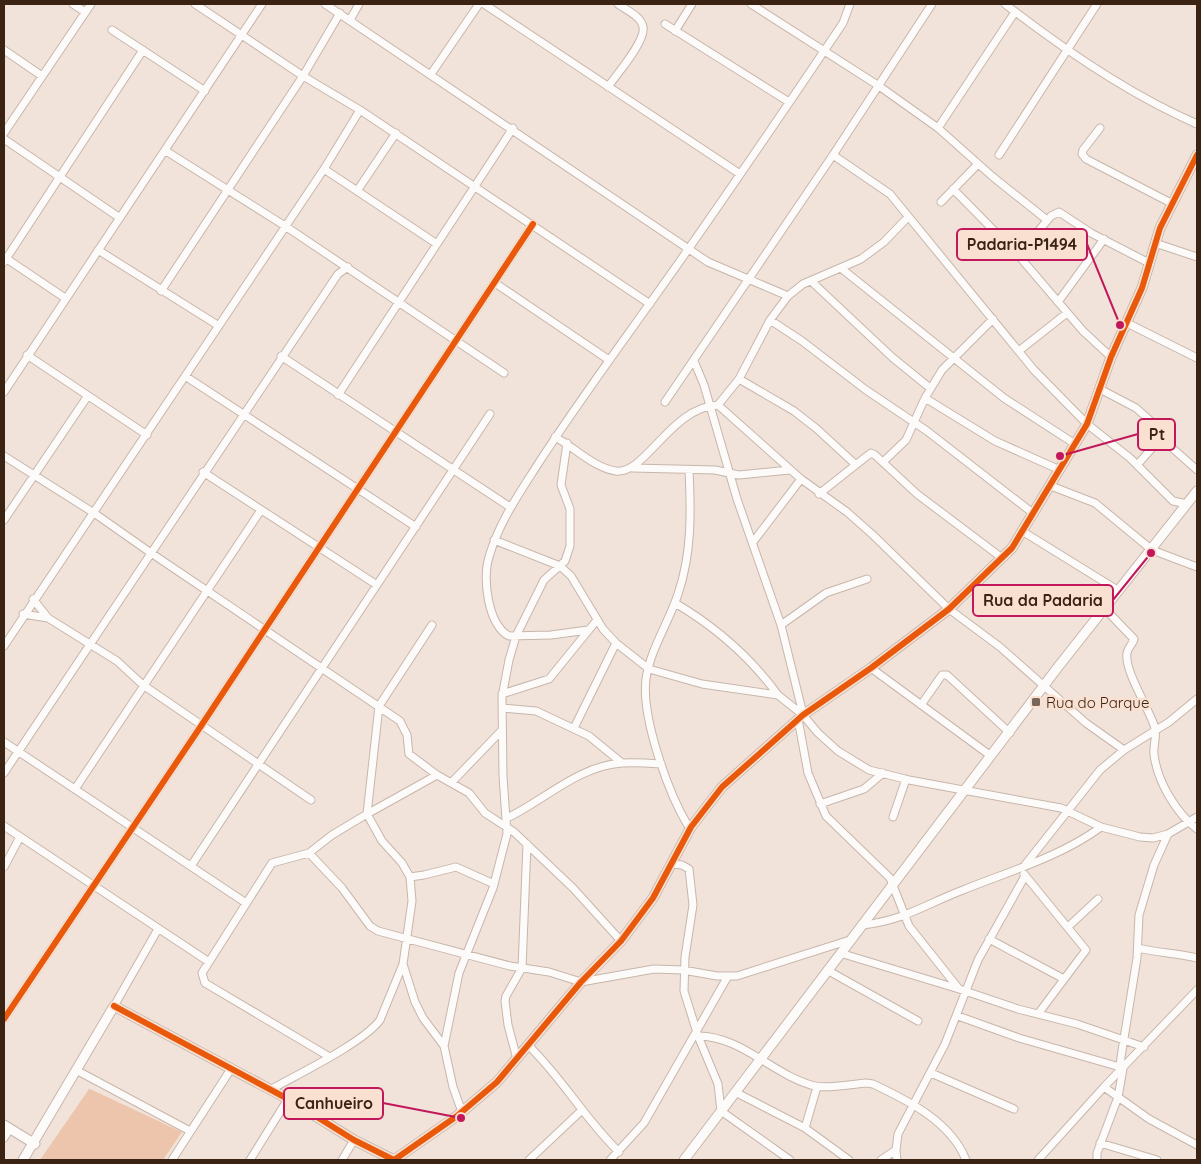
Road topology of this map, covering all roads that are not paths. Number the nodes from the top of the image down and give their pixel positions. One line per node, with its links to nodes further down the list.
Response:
1 (73, 4): 16 (street)
2 (90, 4): 16 (street)
3 (195, 4): 23 (street)
4 (262, 4): 23 (street)
5 (325, 4): 18 (street)
6 (359, 4): 19 (street)
7 (479, 4): 28 (street)
8 (484, 4): 32 (street)
9 (618, 4): 32 (street)
10 (692, 4): 22 (street)
11 (751, 4): 27 (street)
12 (850, 4): 27 (street)
13 (932, 4): 31 (street)
14 (1005, 4): 17 (street)
15 (1097, 4): 24 (street)
16 (85, 12): 29 (street)
17 (1015, 12): 24 (street); 38 (street)
18 (340, 13): 19 (street); 30 (street)
19 (350, 20): 28 (street)
20 (665, 24): 22 (street)
21 (112, 30): 26 (street)
22 (675, 31): 34 (street)
23 (241, 36): 30 (street); 33 (street)
24 (1069, 49): 36 (street); 45 (street)
25 (4, 50): 29 (street)
26 (143, 50): 33 (street); 50 (street)
27 (824, 51): 31 (street); 34 (street)
28 (431, 74): 37 (street)
29 (42, 76): 40 (street)
30 (303, 76): 35 (street); 53 (street)
31 (879, 86): 38 (street); 44 (street)
32 (608, 87): 49 (street)
33 (205, 91): 43 (street)
34 (788, 102): 49 (street)
35 (360, 110): 41 (street); 48 (street)
36 (1197, 124)
37 (513, 128): 51 (street); 65 (street)
38 (938, 128): 47 (street)
39 (1100, 128): 56 (street)
40 (4, 133)
41 (396, 133): 51 (street); 54 (street)
42 (4, 139): 50 (street)
43 (166, 151): 53 (street); 58 (street)
44 (833, 155): 57 (street); 75 (street)
45 (999, 155)
46 (1197, 155): 56 (street)
47 (978, 164): 52 (street); 59 (street)
48 (324, 169): 54 (street); 61 (street)
49 (740, 174): 65 (street)
50 (60, 178): 58 (street); 69 (street)
51 (475, 185): 60 (street); 64 (street)
52 (953, 190): 55 (street); 67 (street)
53 (227, 191): 61 (street); 78 (street)
54 (358, 191): 64 (street)
55 (941, 202)
56 (1171, 203): 63 (street)
57 (908, 217): 73 (street); 85 (street)
58 (120, 218): 66 (street)
59 (1047, 220): 62 (street); 67 (street)
60 (533, 224): 77 (street); 83 (street)
61 (285, 226): 70 (street); 88 (street)
62 (1104, 239): 71 (street); 82 (street)
63 (1155, 243): 68 (street); 71 (street)
64 (437, 244): 81 (street)
65 (690, 248): 75 (street); 83 (street)
66 (98, 250): 78 (street); 80 (street)
67 (1018, 255): 82 (street)
68 (1197, 257)
69 (5, 259): 80 (street)
70 (338, 261): 72 (street); 74 (street)
71 (1149, 262): 87 (street)
72 (348, 267): 74 (street); 81 (street)
73 (842, 268): 76 (street); 94 (street)
74 (338, 274): 92 (street)
75 (750, 278): 79 (street); 97 (street)
76 (811, 281): 79 (street); 101 (street)
77 (495, 284): 89 (street); 96 (street)
78 (161, 291): 88 (street)
79 (788, 296): 86 (street)
80 (65, 298): 91 (street)
81 (399, 302): 89 (street); 104 (street)
82 (1058, 302): 84 (street)
83 (650, 304): 96 (street)
84 (1067, 313): 90 (street); 93 (street)
85 (993, 319): 90 (street); 94 (street)
86 (770, 320): 100 (street); 112 (street)
87 (1127, 323): 93 (street); 95 (street)
88 (219, 326): 99 (street)
89 (457, 340): 98 (street); 114 (street)
90 (1020, 350): 113 (street)
91 (27, 355): 103 (street); 105 (street)
92 (281, 356): 104 (street); 110 (street)
93 (1111, 357): 102 (street)
94 (954, 358): 101 (street); 119 (street)
95 (1197, 358)
96 (609, 360): 116 (street)
97 (694, 361): 107 (street); 108 (street)
98 (504, 373)
99 (185, 376): 110 (street); 115 (street)
100 (739, 379): 109 (street); 122 (street)
101 (930, 388): 106 (street)
102 (1100, 389): 113 (street); 117 (street)
103 (4, 392)
104 (338, 395): 114 (street)
105 (88, 397): 115 (street); 132 (street)
106 (925, 398): 112 (street); 127 (street)
107 (665, 402)
108 (709, 405): 109 (street); 124 (street); 131 (street)
109 (718, 405): 126 (street)
110 (242, 414): 130 (street); 135 (street)
111 (490, 414): 129 (street)
112 (915, 423): 121 (street); 142 (street)
113 (1087, 424): 119 (street); 123 (street)
114 (394, 433): 129 (street); 135 (street)
115 (146, 435): 141 (street)
116 (555, 437): 118 (street); 139 (street)
117 (1161, 438): 123 (street); 128 (street)
118 (567, 443): 124 (street); 152 (street)
119 (1075, 444): 127 (street)
120 (4, 456): 132 (street)
121 (883, 462): 122 (street); 151 (street)
122 (855, 464): 137 (street)
123 (1137, 465): 138 (street)
124 (633, 468): 125 (street)
125 (689, 470): 131 (street); 159 (street)
126 (790, 470): 131 (street); 133 (street)
127 (1060, 470): 134 (street)
128 (1197, 470)
129 (454, 471): 139 (street); 144 (street)
130 (203, 472): 140 (street); 150 (street)
131 (728, 472): 147 (street)
132 (34, 474): 141 (street); 143 (street)
133 (801, 479): 137 (street); 147 (street)
134 (1051, 486): 142 (street); 149 (street)
135 (357, 490): 144 (street); 148 (street)
136 (1197, 491): 138 (street)
137 (820, 494): 160 (street)
138 (1187, 504): 149 (street)
139 (510, 507): 146 (street)
140 (262, 510): 148 (street); 156 (street)
141 (94, 512): 150 (street); 158 (street)
142 (1034, 514): 145 (street)
143 (4, 520)
144 (416, 527): 155 (street)
145 (1022, 531): 151 (street); 157 (street)
146 (494, 540): 152 (street); 169 (street)
147 (753, 542): 166 (street)
148 (319, 547): 155 (street); 167 (street)
149 (1152, 550): 153 (street); 157 (street)
150 (150, 553): 156 (street); 171 (street)
151 (1002, 558): 160 (street)
152 (560, 566): 164 (street); 169 (street)
153 (1197, 567)
154 (867, 579): 166 (street)
155 (377, 585): 173 (street)
156 (208, 591): 167 (street); 176 (street)
157 (1119, 591): 161 (street)
158 (34, 599): 162 (street); 163 (street)
159 (675, 603): 175 (street); 179 (street)
160 (950, 609): 174 (street); 177 (street)
161 (1105, 609): 177 (street); 188 (street)
162 (23, 614): 163 (street); 172 (street)
163 (48, 618): 171 (street)
164 (597, 620): 168 (street); 170 (street)
165 (432, 625): 182 (street)
166 (781, 625): 184 (street)
167 (264, 630): 173 (street); 185 (street)
168 (588, 630): 169 (street); 178 (street)
169 (516, 636): 178 (street)
170 (616, 643): 175 (street); 186 (street)
171 (88, 645): 176 (street); 192 (street)
172 (4, 646)
173 (322, 668): 182 (street); 194 (street)
174 (871, 668): 181 (street); 184 (street)
175 (649, 669): 179 (street); 196 (street)
176 (143, 685): 185 (street); 202 (street)
177 (1044, 688): 189 (street); 191 (street)
178 (502, 694): 183 (street)
179 (778, 695): 184 (street)
180 (1197, 699): 188 (street)
181 (921, 705): 189 (street); 193 (street)
182 (379, 706): 199 (street); 207 (street)
183 (502, 708): 186 (street); 187 (street)
184 (801, 717): 198 (street); 205 (street); 214 (street)
185 (201, 726): 194 (street); 216 (street)
186 (574, 728): 195 (street)
187 (502, 730): 201 (street); 210 (street)
188 (1156, 730): 191 (street); 211 (street)
189 (1010, 733): 193 (street)
190 (4, 742): 192 (street)
191 (1124, 750): 206 (street)
192 (18, 752): 197 (street); 202 (street)
193 (991, 756): 203 (street)
194 (258, 763): 204 (street); 223 (street)
195 (622, 763): 196 (street); 210 (street)
196 (661, 764): 214 (street)
197 (4, 773)
198 (883, 773): 200 (street); 205 (street)
199 (437, 775): 201 (street); 207 (street)
200 (906, 779): 203 (street); 208 (street)
201 (452, 782): 213 (street)
202 (74, 789): 216 (street)
203 (966, 790): 206 (street); 230 (street)
204 (311, 800)
205 (820, 804): 230 (street)
206 (1068, 810): 215 (street); 225 (street)
207 (367, 814): 221 (street); 226 (street)
208 (893, 816)
209 (1197, 817): 211 (street)
210 (507, 818): 213 (street)
211 (1188, 822): 217 (street); 218 (street)
212 (4, 826): 219 (street)
213 (507, 827): 220 (street); 228 (street)
214 (691, 827): 222 (street)
215 (1101, 827): 218 (street); 225 (street)
216 (131, 828): 223 (street); 229 (street)
217 (1197, 829)
218 (1168, 834): 241 (street)
219 (20, 837): 224 (street); 229 (street)
220 (527, 844): 239 (street); 247 (street)
221 (309, 853): 232 (street); 237 (street)
222 (672, 864): 239 (street); 248 (street)
223 (191, 866): 232 (street)
224 (4, 867)
225 (1023, 867): 227 (street); 233 (street)
226 (410, 876): 228 (street); 237 (street)
227 (1025, 876): 235 (street); 238 (street)
228 (494, 884): 242 (street)
229 (94, 885): 236 (street); 258 (street)
230 (894, 886): 233 (street); 234 (street)
231 (1098, 899): 235 (street)
232 (246, 903): 245 (street)
233 (904, 917): 234 (street); 253 (street)
234 (864, 925): 240 (street)
235 (1069, 926): 251 (street)
236 (158, 929): 245 (street); 255 (street)
237 (406, 939): 242 (street); 246 (street)
238 (989, 939): 251 (street); 253 (street)
239 (621, 940): 252 (street)
240 (850, 940): 243 (street); 250 (street)
241 (1138, 948): 244 (street); 261 (street)
242 (466, 953): 247 (street); 263 (street)
243 (840, 953): 249 (street); 253 (street)
244 (1197, 958)
245 (208, 962): 265 (street)
246 (402, 964): 263 (street); 265 (street)
247 (522, 968): 252 (street); 266 (street)
248 (683, 970): 250 (street); 252 (street); 260 (street)
249 (827, 970): 259 (street); 267 (street)
250 (728, 976): 260 (street)
251 (1064, 980): 256 (street)
252 (581, 982): 262 (street)
253 (962, 991): 256 (street); 257 (street)
254 (1197, 991): 264 (street)
255 (114, 1006): 269 (street); 270 (street)
256 (1038, 1014): 261 (street)
257 (958, 1016): 268 (street); 271 (street)
258 (4, 1019)
259 (918, 1020)
260 (697, 1034): 267 (street); 281 (street); 292 (street)
261 (1124, 1040): 264 (street); 268 (street)
262 (528, 1045): 266 (street); 280 (street)
263 (444, 1046): 282 (street)
264 (1144, 1047): 268 (street)
265 (328, 1056): 274 (street)
266 (518, 1058): 282 (street)
267 (759, 1058): 272 (street); 275 (street)
268 (1121, 1068): 273 (street); 276 (street)
269 (231, 1069): 274 (street); 285 (street)
270 (76, 1070): 285 (street); 289 (street)
271 (931, 1073): 278 (street); 279 (street)
272 (817, 1087): 278 (street); 284 (street)
273 (1104, 1087): 276 (street); 306 (street)
274 (270, 1090): 277 (street)
275 (735, 1092): 281 (street); 284 (street)
276 (1118, 1097): 288 (street); 290 (street)
277 (288, 1099): 287 (street); 295 (street)
278 (914, 1106): 291 (street); 305 (street)
279 (1014, 1109)
280 (581, 1111): 292 (street); 298 (street)
281 (722, 1111): 300 (street); 301 (street)
282 (462, 1112): 297 (street)
283 (7, 1127): 286 (street); 289 (street)
284 (805, 1128): 302 (street)
285 (190, 1131): 294 (street)
286 (4, 1138)
287 (354, 1140): 296 (street); 297 (street)
288 (1100, 1143): 307 (street); 308 (street)
289 (35, 1144): 293 (street)
290 (1197, 1145)
291 (896, 1150): 303 (street); 304 (street)
292 (619, 1152): 299 (street)
293 (24, 1160)
294 (173, 1160)
295 (250, 1160)
296 (342, 1160)
297 (395, 1160)
298 (528, 1160)
299 (610, 1160)
300 (684, 1160)
301 (790, 1160)
302 (850, 1160)
303 (880, 1160)
304 (897, 1160)
305 (966, 1160)
306 (1038, 1160)
307 (1097, 1160)
308 (1157, 1160)

